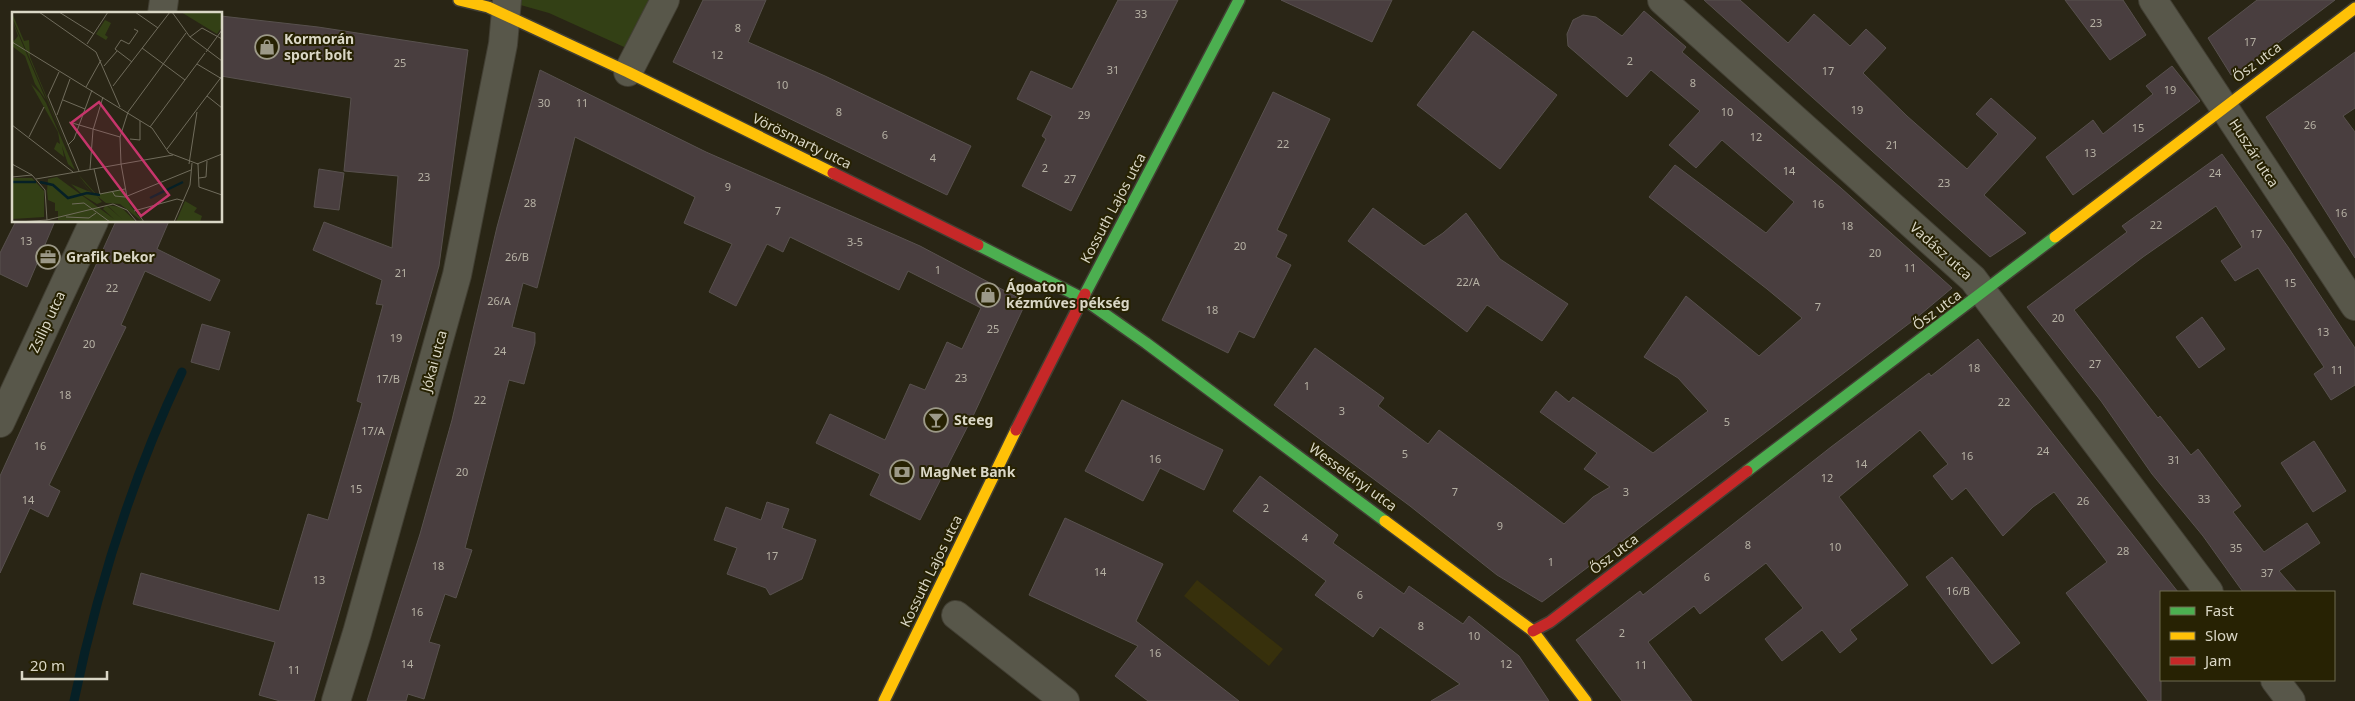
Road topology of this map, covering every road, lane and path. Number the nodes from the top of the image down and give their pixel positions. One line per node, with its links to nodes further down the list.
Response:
1 (459, 0): 6 (street, Vörösmarty utca)
2 (665, 0): 8 (street)
3 (1239, 0): 12 (street, Kossuth Lajos utca)
4 (1662, 0): 11 (street, Vadász utca)
5 (2153, 0): 9 (street, Huszár utca)
6 (506, 8): 8 (street, Vörösmarty utca); 19 (street, Jókai utca)
7 (2355, 8): 9 (street, Ősz utca)
8 (628, 72): 12 (street, Vörösmarty utca)
9 (2224, 106): 11 (street, Ősz utca); 13 (street, Huszár utca)
10 (94, 222): 14 (street, Zsilip utca)
11 (1983, 293): 15 (street, Vadász utca); 17 (street, Ősz utca)
12 (1082, 298): 17 (street, Wesselényi utca); 20 (street, Kossuth Lajos utca)
13 (2355, 306)
14 (0, 423)
15 (2208, 591)
16 (956, 615): 21 (street)
17 (1533, 630): 22 (street, Wesselényi utca)
18 (2276, 681): 23 (street)
19 (336, 701)
20 (884, 701)
21 (1065, 701)
22 (1586, 701)
23 (2291, 701)

